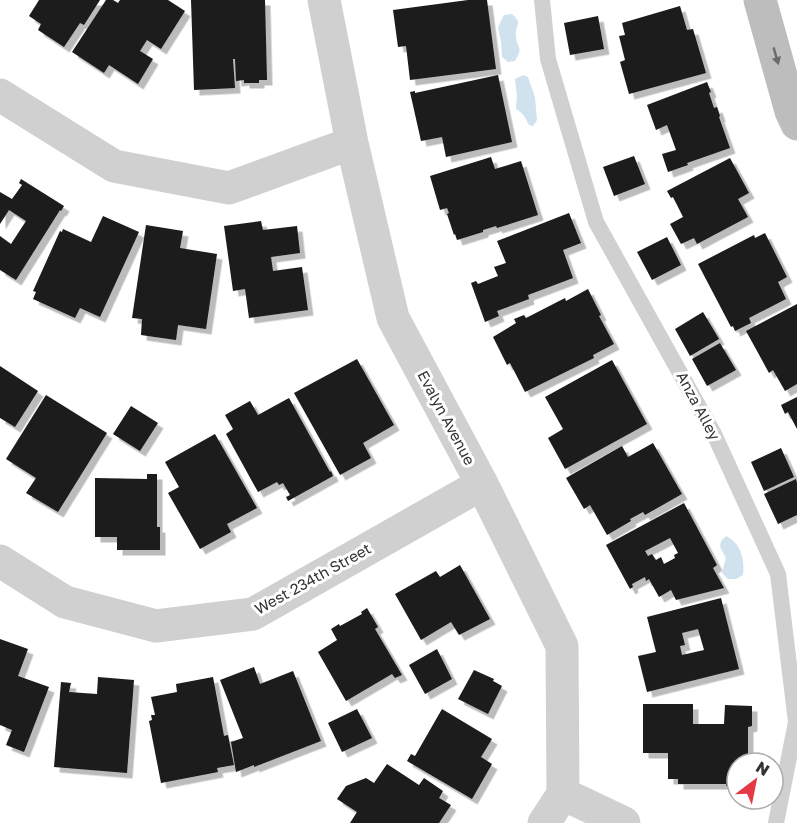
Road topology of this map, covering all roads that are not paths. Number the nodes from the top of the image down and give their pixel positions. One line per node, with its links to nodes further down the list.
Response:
1 (324, 0): 6 (street, Evalyn Avenue)
2 (542, 0): 12 (lane, Anza Alley)
3 (760, 0): 5 (main road, one-way to 5)
4 (0, 95): 6 (street)
5 (797, 124)
6 (352, 143): 7 (street, Evalyn Avenue)
7 (482, 484): 8 (street, West 234th Street); 9 (street, Evalyn Avenue)
8 (0, 561)
9 (562, 794): 10 (street); 11 (street)
10 (544, 823)
11 (624, 823)
12 (776, 823)

